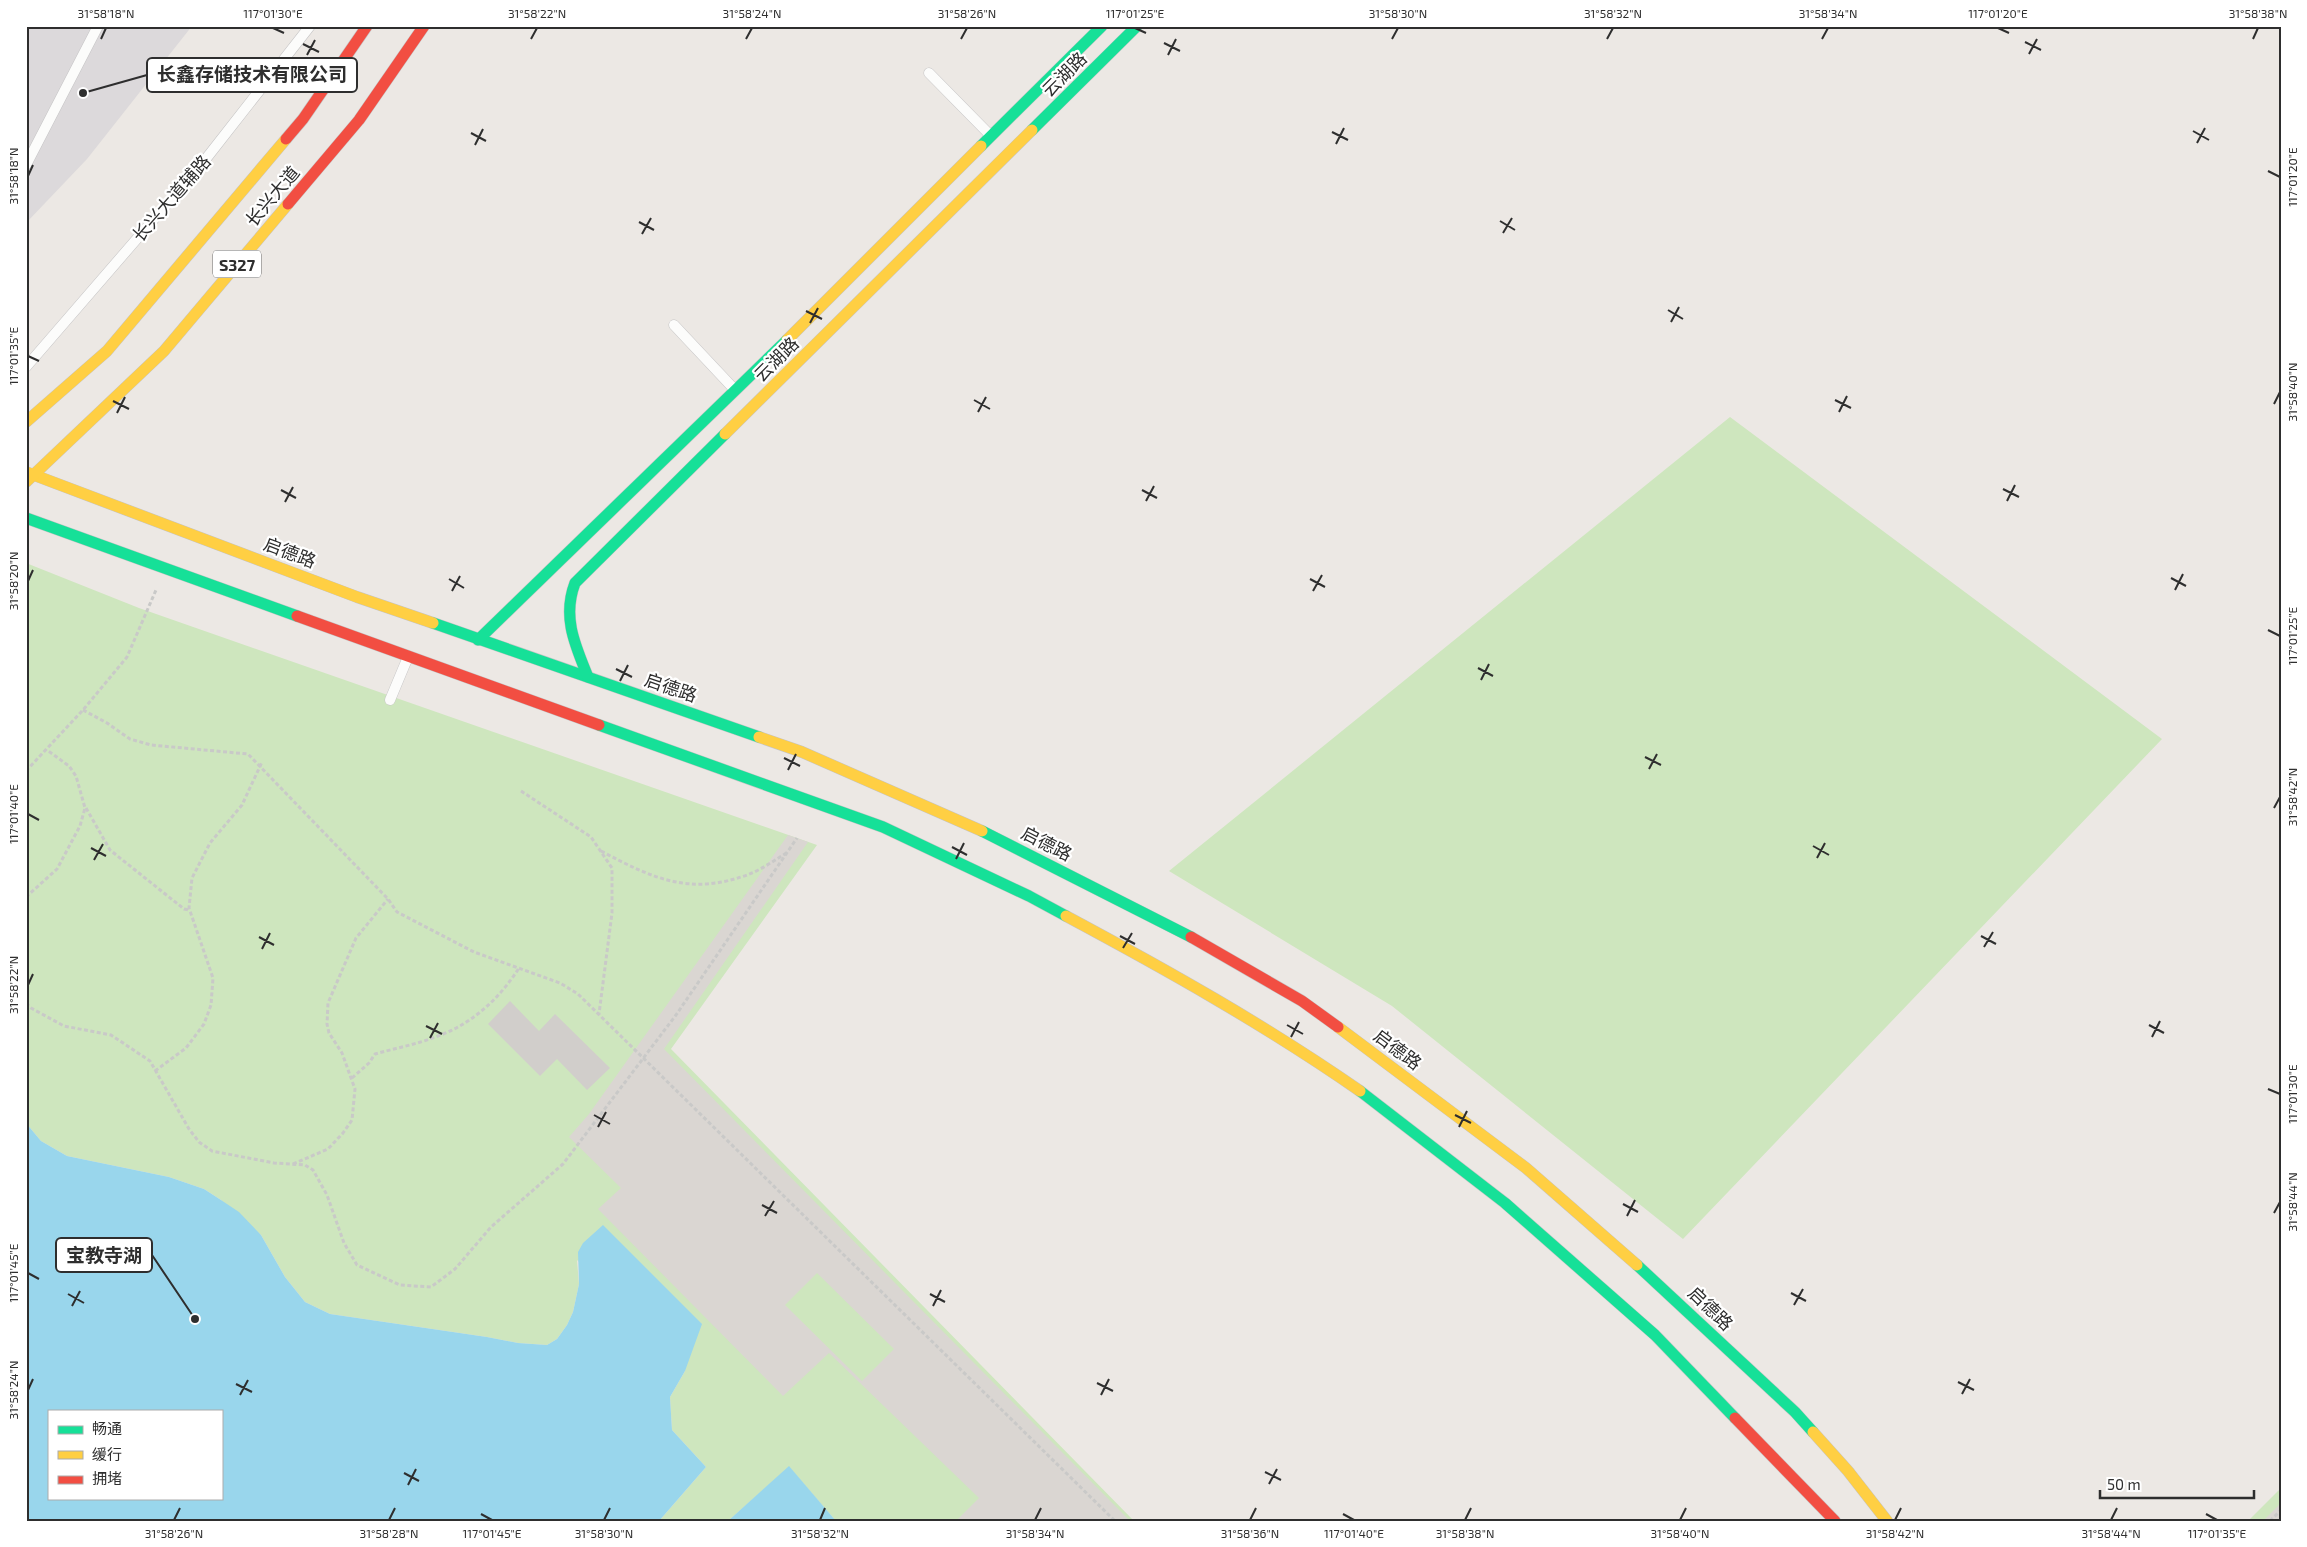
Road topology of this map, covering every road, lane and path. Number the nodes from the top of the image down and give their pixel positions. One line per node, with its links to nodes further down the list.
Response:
1 (98, 26): 9 (lane)
2 (310, 26): 11 (lane, 长兴大道辅路)
3 (367, 26): 13 (main road, 长兴大道 / S327)
4 (424, 26): 14 (main road, 长兴大道 / S327)
5 (1102, 26): 8 (main road, 云湖路)
6 (1137, 26): 21 (main road, 云湖路)
7 (929, 73): 8 (lane)
8 (991, 137): 12 (main road, 云湖路)
9 (26, 165)
10 (674, 325): 12 (lane)
11 (26, 367)
12 (736, 391): 19 (main road, 云湖路)
13 (26, 422)
14 (29, 476): 16 (main road, 启德路)
15 (26, 518): 18 (main road)
16 (156, 519): 17 (main road); 19 (main road, 启德路)
17 (150, 535)
18 (165, 569): 20 (main road); 23 (path)
19 (478, 640): 21 (main road, 启德路)
20 (408, 656): 22 (lane); 44 (main road)
21 (588, 677): 45 (main road, 启德路)
22 (390, 700)
23 (84, 710): 24 (path); 25 (path)
24 (47, 750): 26 (path); 28 (path)
25 (261, 764): 33 (path); 34 (path)
26 (26, 771)
27 (521, 791): 30 (path)
28 (85, 808): 32 (path); 34 (path)
29 (797, 838): 31 (path)
30 (600, 851): 31 (path); 37 (path)
31 (788, 852): 38 (path)
32 (26, 897)
33 (388, 899): 35 (path); 40 (path)
34 (190, 910): 39 (path)
35 (519, 968): 37 (path); 40 (path)
36 (26, 1003): 39 (path)
37 (599, 1014): 38 (path)
38 (644, 1060): 41 (path); 43 (path)
39 (155, 1071): 41 (path)
40 (352, 1078): 41 (path)
41 (293, 1164)
42 (2281, 1510): 46 (path)
43 (1115, 1521)
44 (1835, 1521)
45 (1887, 1521)
46 (2270, 1521)

